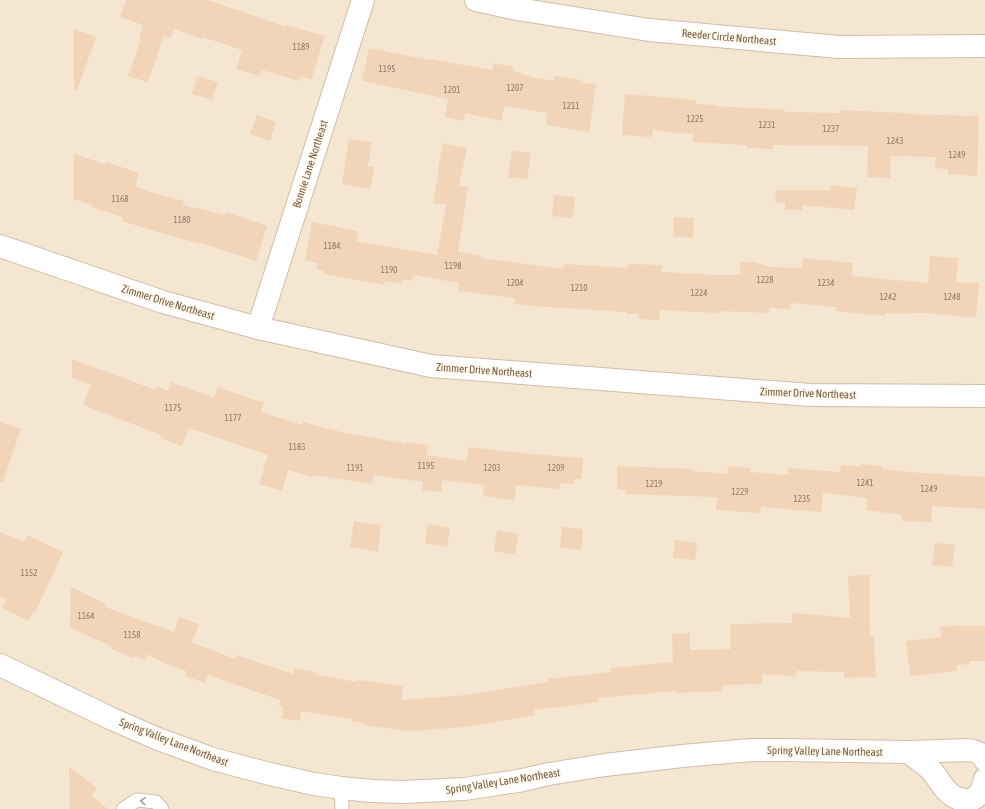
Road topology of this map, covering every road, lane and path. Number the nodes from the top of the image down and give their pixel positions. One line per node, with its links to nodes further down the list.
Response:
1 (363, 0): 5 (street, Bonnie Lane Northeast)
2 (476, 0): 3 (street, Reeder Circle Northeast)
3 (985, 46)
4 (0, 246): 5 (street, Zimmer Drive Northeast)
5 (258, 328): 6 (street, Zimmer Drive Northeast)
6 (985, 396)
7 (0, 665): 11 (street, Spring Valley Lane Northeast)
8 (908, 752): 9 (street, Spring Valley Lane Northeast); 10 (street); 11 (street, Spring Valley Lane Northeast)
9 (985, 760)
10 (985, 779)
11 (341, 799)
12 (123, 809): 13 (lane, one-way to 12)
13 (162, 809)

